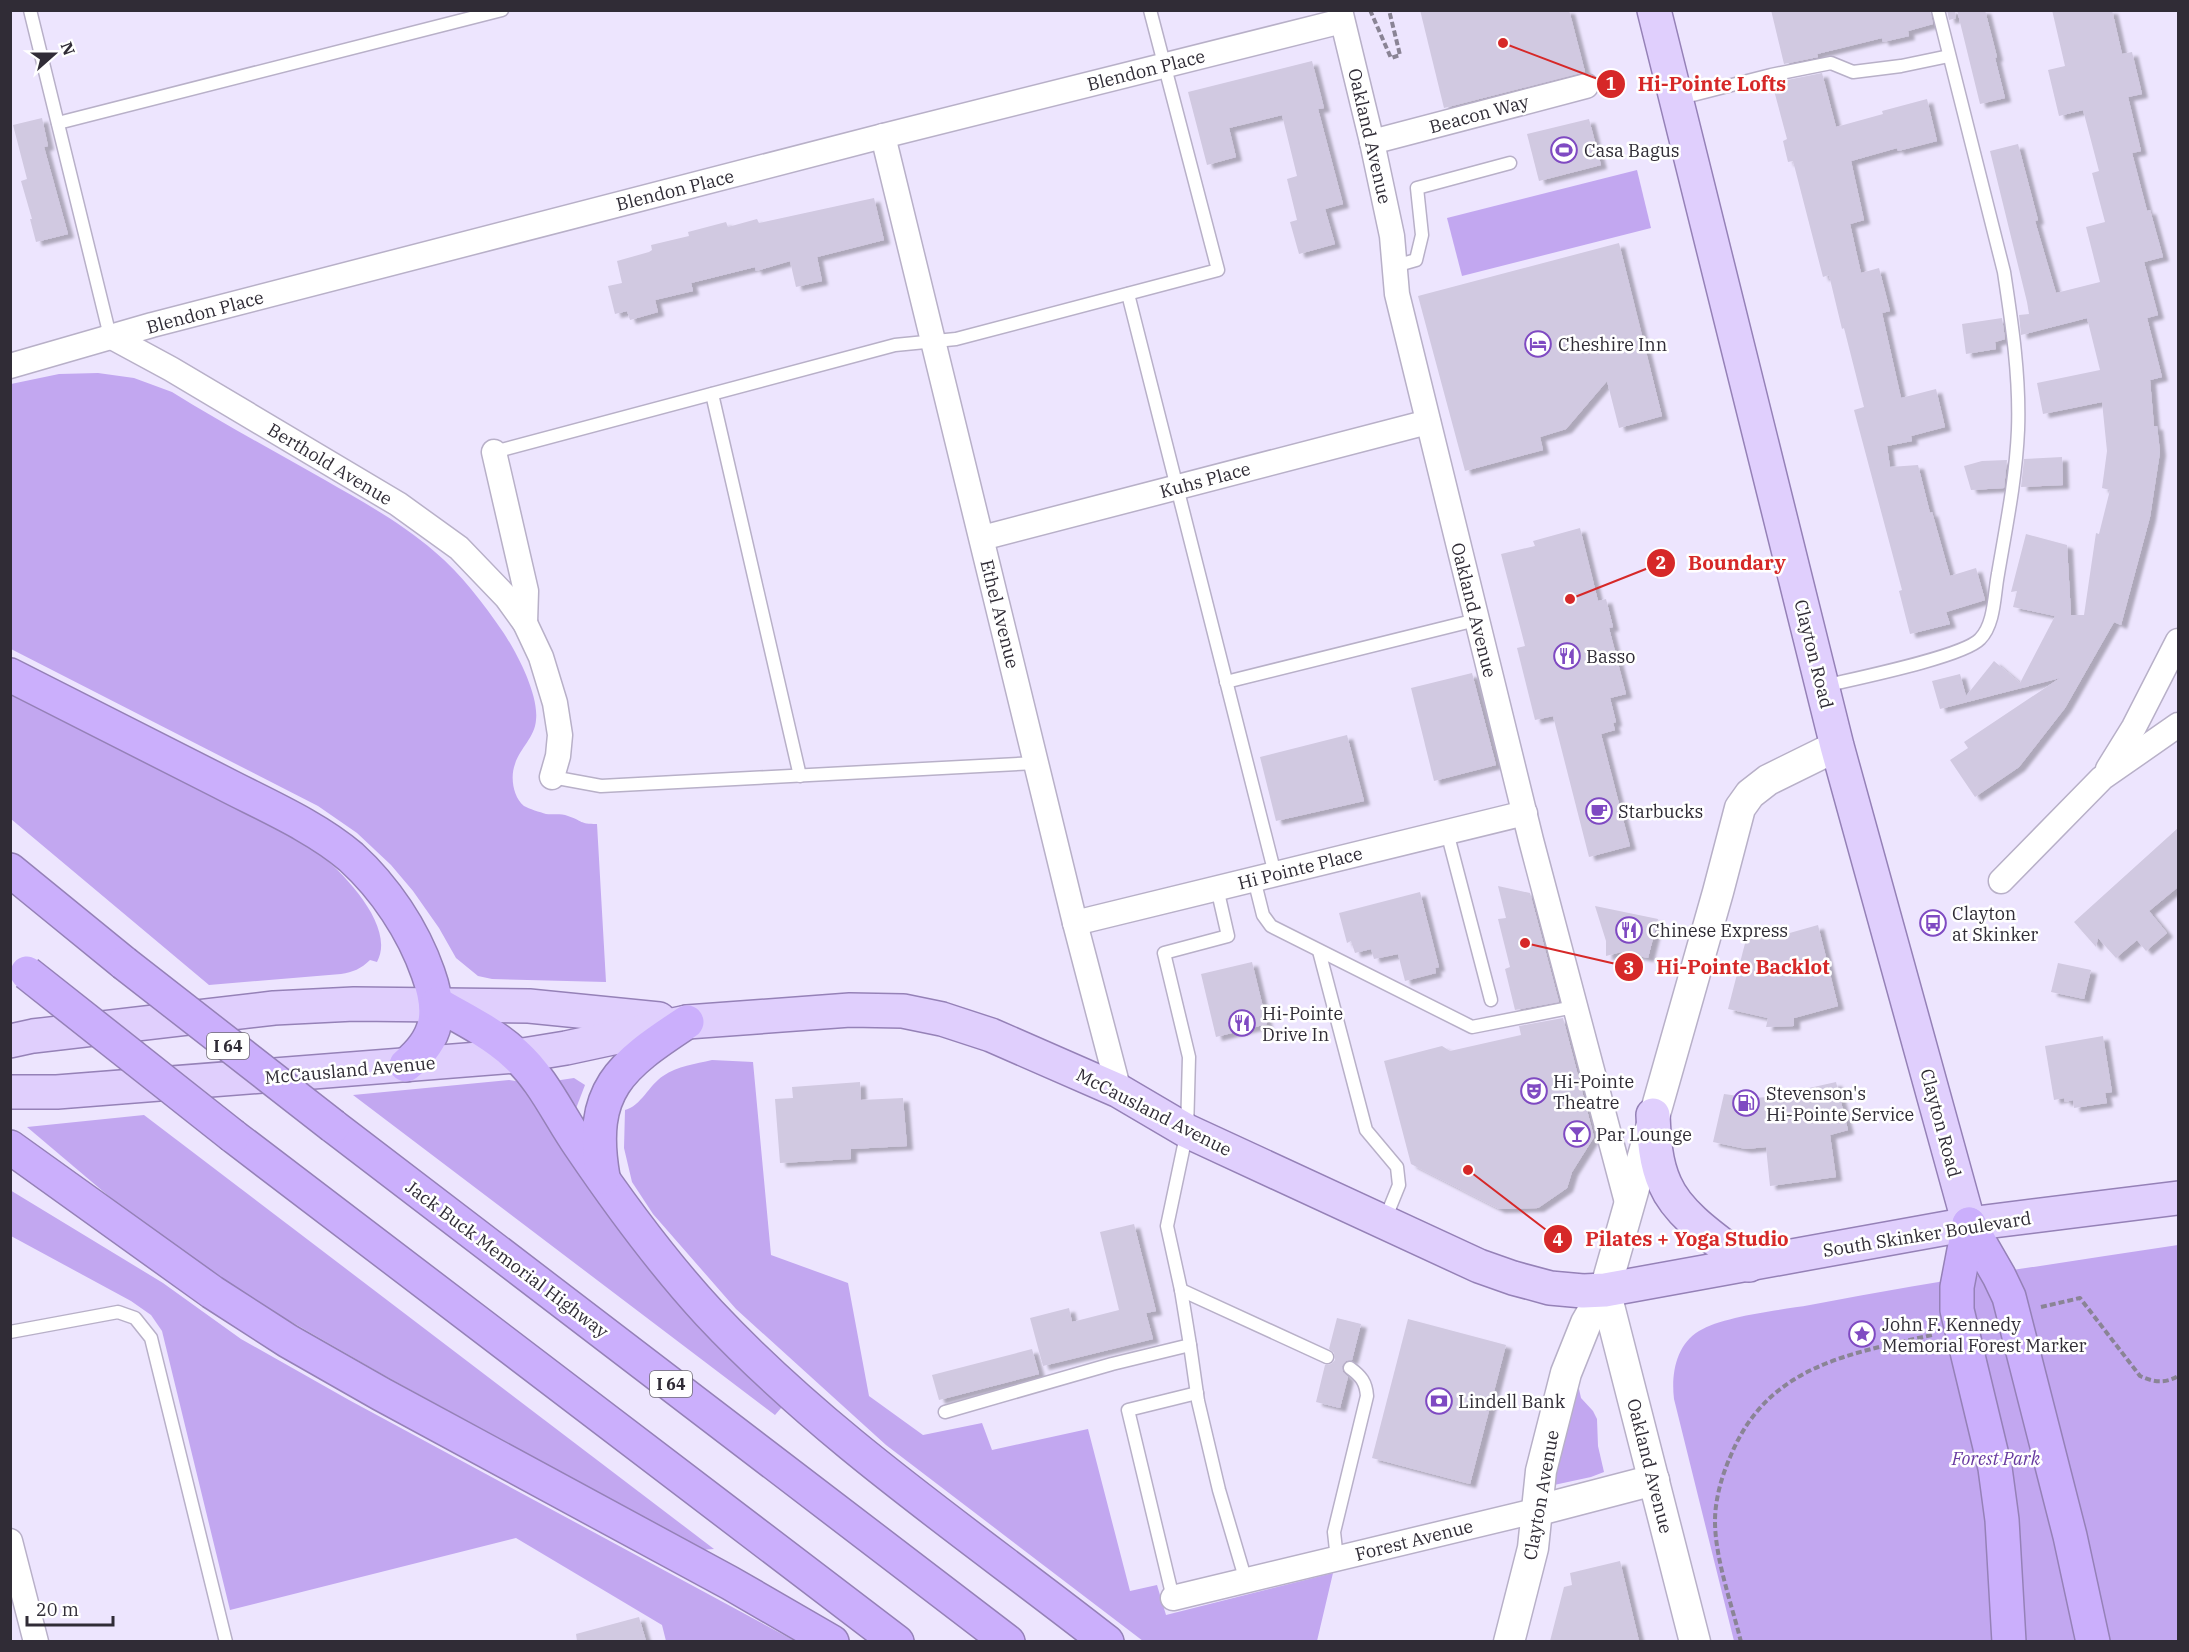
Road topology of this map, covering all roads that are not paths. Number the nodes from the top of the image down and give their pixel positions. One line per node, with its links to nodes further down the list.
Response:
1 (30, 10): 11 (lane)
2 (502, 10): 11 (lane)
3 (1150, 10): 8 (lane)
4 (1654, 10): 10 (main road, Clayton Road)
5 (1938, 10): 7 (lane)
6 (1341, 16): 8 (street, Blendon Place); 13 (street, Oakland Avenue)
7 (1949, 56): 10 (lane); 30 (lane)
8 (1163, 66): 12 (street, Blendon Place); 16 (lane)
9 (1586, 86): 13 (street, Beacon Way)
10 (1676, 99): 30 (main road, Clayton Road)
11 (58, 123): 17 (lane)
12 (883, 136): 17 (street, Blendon Place); 18 (street, Ethel Avenue)
13 (1372, 142): 15 (street, Oakland Avenue)
14 (1510, 163): 15 (lane)
15 (1395, 266): 21 (street, Oakland Avenue)
16 (1128, 294): 18 (lane); 23 (lane)
17 (110, 336): 19 (street, Blendon Place); 26 (street, Berthold Avenue)
18 (933, 341): 20 (lane); 24 (street, Ethel Avenue)
19 (10, 366)
20 (712, 394): 22 (lane); 34 (lane)
21 (1428, 422): 23 (street, Kuhs Place); 25 (street, Oakland Avenue)
22 (494, 452): 26 (street, Berthold Avenue)
23 (1176, 487): 24 (street, Kuhs Place); 29 (lane)
24 (982, 538): 33 (street, Ethel Avenue)
25 (1476, 620): 29 (lane); 37 (street, Oakland Avenue)
26 (525, 623): 35 (street, Berthold Avenue)
27 (2178, 641): 36 (street)
28 (10, 675): 47 (highway)
29 (1226, 682): 40 (lane)
30 (1822, 687): 32 (main road, Clayton Road)
31 (2178, 725): 36 (street)
32 (1837, 746): 55 (street, Clayton Avenue); 62 (main road, Clayton Road)
33 (1036, 764): 34 (lane); 43 (street, Ethel Avenue)
34 (800, 776): 35 (lane)
35 (552, 777)
36 (2102, 778): 41 (street)
37 (1525, 813): 38 (street, Hi Pointe Place); 48 (street, Oakland Avenue)
38 (1447, 832): 40 (street, Hi Pointe Place); 46 (lane)
39 (10, 870): 82 (highway, Jack Buck Memorial Highway / I 64, bridge)
40 (1265, 877): 42 (street, Hi Pointe Place); 44 (lane)
41 (2001, 880)
42 (1217, 888): 43 (street, Hi Pointe Place); 56 (lane)
43 (1075, 923): 53 (street, Ethel Avenue)
44 (1319, 951): 48 (lane); 61 (lane)
45 (19, 966): 81 (highway, bridge)
46 (1491, 1000)
47 (436, 1004): 49 (main road, McCausland Avenue); 50 (main road, McCausland Avenue); 51 (highway); 52 (highway)
48 (1574, 1007): 60 (street, Oakland Avenue)
49 (687, 1022): 51 (main road, McCausland Avenue); 53 (main road, McCausland Avenue); 58 (highway)
50 (10, 1041)
51 (517, 1056): 52 (main road, McCausland Avenue); 58 (highway)
52 (406, 1065): 54 (main road, McCausland Avenue)
53 (1119, 1091): 56 (main road, McCausland Avenue)
54 (10, 1092)
55 (1653, 1115): 60 (street, Clayton Avenue); 63 (main road)
56 (1187, 1131): 61 (main road, McCausland Avenue); 64 (lane)
57 (10, 1147): 80 (highway)
58 (604, 1182): 83 (highway)
59 (2178, 1198): 62 (main road, South Skinker Boulevard)
60 (1628, 1206): 65 (street, Clayton Avenue)
61 (1384, 1223): 65 (main road, McCausland Avenue)
62 (1970, 1224): 63 (main road, South Skinker Boulevard); 86 (highway); 87 (highway)
63 (1749, 1264): 65 (main road, South Skinker Boulevard)
64 (1181, 1290): 67 (lane); 68 (lane)
65 (1605, 1290): 72 (street, Oakland Avenue); 73 (street, Clayton Avenue)
66 (10, 1332): 79 (lane)
67 (1190, 1345): 70 (lane); 71 (lane)
68 (1327, 1357)
69 (1350, 1368): 75 (lane)
70 (1197, 1393): 76 (lane); 77 (lane)
71 (945, 1412)
72 (1654, 1480): 73 (street, Forest Avenue); 85 (street, Oakland Avenue)
73 (1539, 1510): 75 (street, Forest Avenue); 84 (street, Clayton Avenue)
74 (10, 1541): 78 (street)
75 (1337, 1559): 76 (street, Forest Avenue)
76 (1246, 1581): 77 (street, Forest Avenue)
77 (1173, 1598)
78 (36, 1641)
79 (226, 1641)
80 (832, 1641)
81 (897, 1641)
82 (1008, 1641)
83 (1107, 1641)
84 (1509, 1641)
85 (1695, 1641)
86 (2009, 1641)
87 (2093, 1641)

